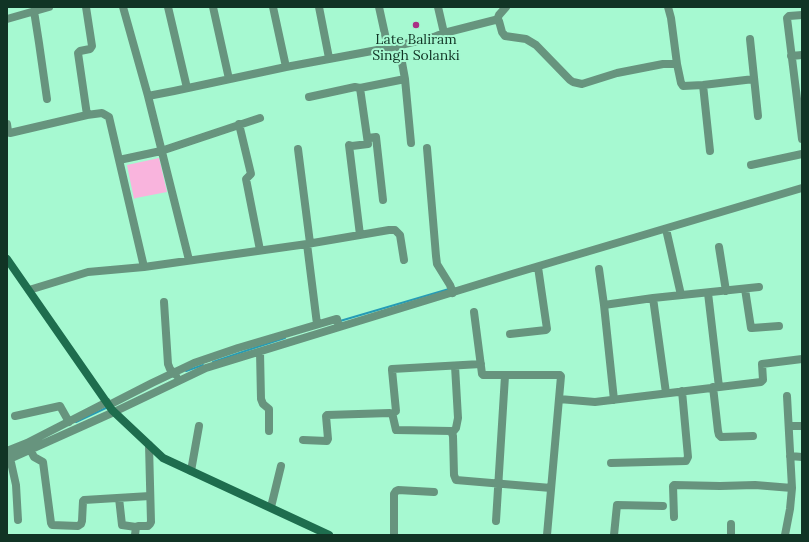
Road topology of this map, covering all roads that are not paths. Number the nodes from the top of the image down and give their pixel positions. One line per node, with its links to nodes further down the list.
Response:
1 (49, 7): 12 (street)
2 (86, 7): 34 (street)
3 (124, 7): 31 (street)
4 (168, 7): 29 (street)
5 (213, 7): 25 (street)
6 (273, 7): 24 (street)
7 (319, 7): 22 (street)
8 (379, 7): 19 (street)
9 (438, 7): 16 (street)
10 (506, 7): 15 (street)
11 (668, 7): 23 (street)
12 (34, 11): 14 (street); 33 (street)
13 (802, 15): 21 (street)
14 (7, 19)
15 (497, 20): 16 (street); 23 (street)
16 (444, 33): 18 (street)
17 (750, 39): 27 (street)
18 (399, 46): 19 (street); 26 (street)
19 (388, 48): 22 (street)
20 (802, 55): 21 (street)
21 (792, 56): 35 (street)
22 (329, 58): 24 (street)
23 (677, 64): 28 (street)
24 (286, 67): 25 (street)
25 (229, 79): 29 (street)
26 (405, 79): 30 (street); 42 (street)
27 (754, 79): 28 (street); 36 (street)
28 (703, 85): 45 (street)
29 (187, 88): 31 (street)
30 (360, 88): 32 (street); 40 (street)
31 (148, 96): 46 (street)
32 (309, 98)
33 (47, 99)
34 (88, 115): 38 (street); 48 (street)
35 (800, 115): 41 (street)
36 (758, 116)
37 (260, 118): 39 (street)
38 (7, 124)
39 (239, 124): 46 (street); 56 (street)
40 (368, 138): 51 (street); 53 (street)
41 (802, 139)
42 (411, 143)
43 (427, 148): 66 (street)
44 (298, 149): 54 (street)
45 (710, 150)
46 (161, 151): 48 (street); 58 (street)
47 (802, 154): 49 (street)
48 (119, 160): 60 (street)
49 (751, 165)
50 (802, 188): 52 (street)
51 (384, 200)
52 (666, 229): 61 (street); 69 (street)
53 (360, 235): 54 (street); 59 (street)
54 (309, 243): 56 (street); 74 (street)
55 (719, 246): 67 (street)
56 (260, 250): 58 (street)
57 (7, 259): 65 (street)
58 (189, 260): 60 (street)
59 (404, 260)
60 (144, 267): 65 (street)
61 (538, 267): 66 (street); 77 (street)
62 (599, 269): 72 (street)
63 (759, 287): 64 (street)
64 (745, 289): 67 (street); 76 (street)
65 (29, 290): 90 (street)
66 (452, 290): 75 (street)
67 (726, 291): 68 (street)
68 (708, 293): 69 (street); 84 (street)
69 (681, 296): 70 (street)
70 (653, 298): 72 (street); 86 (street)
71 (164, 302): 83 (street)
72 (604, 306): 89 (street)
73 (474, 312): 80 (street)
74 (317, 324): 75 (street); 83 (street)
75 (338, 324): 78 (street)
76 (779, 326)
77 (510, 334)
78 (260, 352): 83 (street); 97 (street)
79 (802, 359): 84 (street)
80 (481, 364): 81 (street); 82 (street)
81 (455, 366): 91 (street); 98 (street)
82 (505, 376): 88 (street); 109 (street)
83 (176, 377): 90 (street)
84 (716, 387): 85 (street); 99 (street)
85 (682, 391): 86 (street); 106 (street)
86 (666, 393): 89 (street)
87 (787, 396): 95 (street)
88 (559, 399): 89 (street); 110 (street)
89 (614, 400)
90 (110, 407): 93 (street); 101 (street); 102 (street)
91 (392, 414): 98 (street); 100 (street)
92 (15, 416): 93 (street)
93 (69, 422): 103 (street)
94 (199, 426): 108 (street)
95 (788, 426): 96 (street); 104 (street)
96 (802, 426)
97 (269, 431)
98 (452, 433): 109 (street)
99 (753, 436)
100 (303, 440)
101 (149, 445): 108 (street); 113 (street)
102 (30, 449): 103 (street); 114 (street)
103 (8, 456): 118 (street)
104 (790, 456): 105 (street); 111 (street)
105 (802, 457)
106 (611, 463)
107 (281, 466): 116 (street)
108 (191, 471): 116 (street)
109 (498, 484): 110 (street); 119 (street)
110 (551, 488): 124 (street)
111 (792, 488): 117 (street); 127 (street)
112 (434, 492): 123 (street)
113 (150, 496): 114 (street); 121 (street)
114 (120, 498): 121 (street)
115 (663, 506): 125 (street)
116 (271, 507): 122 (street)
117 (674, 517)
118 (18, 520)
119 (496, 521)
120 (731, 524): 126 (street)
121 (135, 531)
122 (329, 535)
123 (394, 535)
124 (547, 535)
125 (614, 535)
126 (731, 535)
127 (785, 535)

